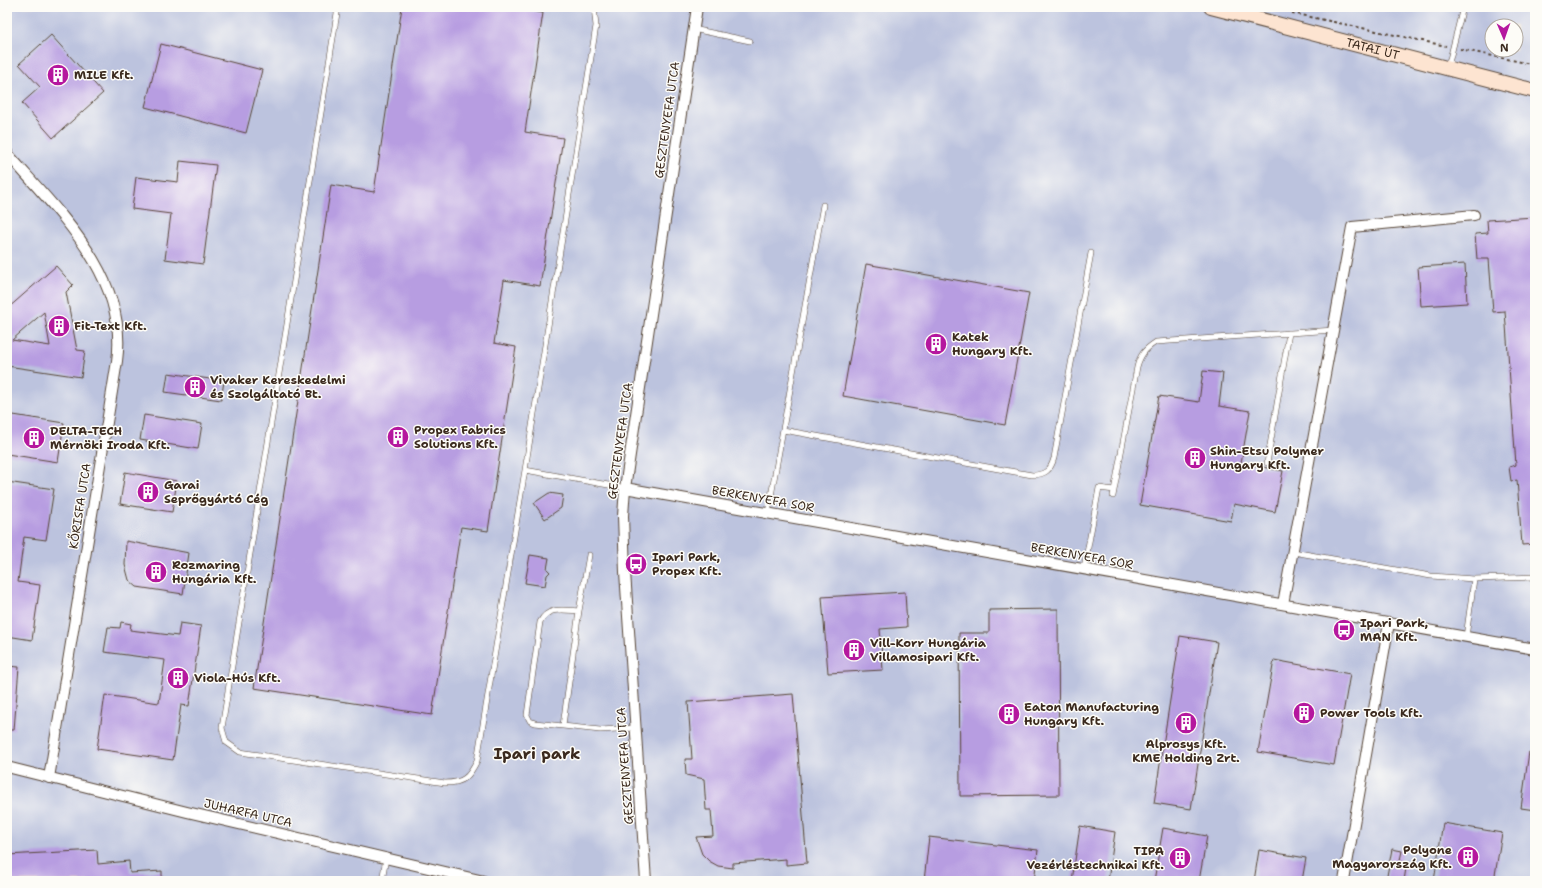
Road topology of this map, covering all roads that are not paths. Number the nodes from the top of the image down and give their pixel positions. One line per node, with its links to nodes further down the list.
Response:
1 (338, 7): 18 (lane)
2 (594, 7): 18 (lane)
3 (697, 7): 6 (street, GESZTENYEFA UTCA)
4 (1210, 7): 8 (street, TATAI ÚT)
5 (1463, 7): 8 (lane)
6 (693, 29): 7 (lane); 19 (street, GESZTENYEFA UTCA)
7 (750, 41)
8 (1448, 68): 9 (street, TATAI ÚT)
9 (1535, 91)
10 (7, 153): 34 (street, KŐRISFA UTCA)
11 (823, 205): 16 (lane)
12 (1474, 215): 14 (street)
13 (1091, 253): 16 (lane)
14 (1334, 330): 15 (lane); 21 (street)
15 (1289, 333): 17 (lane); 23 (lane)
16 (783, 430): 20 (lane)
17 (1267, 463)
18 (525, 470): 19 (lane)
19 (625, 488): 20 (street, BERKENYEFA SOR); 32 (street, GESZTENYEFA UTCA)
20 (768, 513): 23 (street, BERKENYEFA SOR)
21 (1294, 552): 25 (lane); 26 (street)
22 (589, 555): 27 (lane)
23 (1084, 569): 26 (street, BERKENYEFA SOR)
24 (1535, 577): 25 (lane)
25 (1474, 579): 29 (lane)
26 (1283, 604): 28 (street, BERKENYEFA SOR)
27 (579, 611): 31 (lane); 31 (lane)
28 (1389, 623): 29 (street, BERKENYEFA SOR); 39 (street)
29 (1466, 637): 30 (street, BERKENYEFA SOR)
30 (1535, 649)
31 (563, 725): 32 (lane)
32 (635, 728): 38 (street, GESZTENYEFA UTCA)
33 (7, 767): 34 (street, JUHARFA UTCA)
34 (49, 778): 35 (street, JUHARFA UTCA)
35 (386, 858): 36 (lane); 37 (street, JUHARFA UTCA)
36 (382, 881)
37 (482, 881)
38 (646, 881)
39 (1344, 881)

